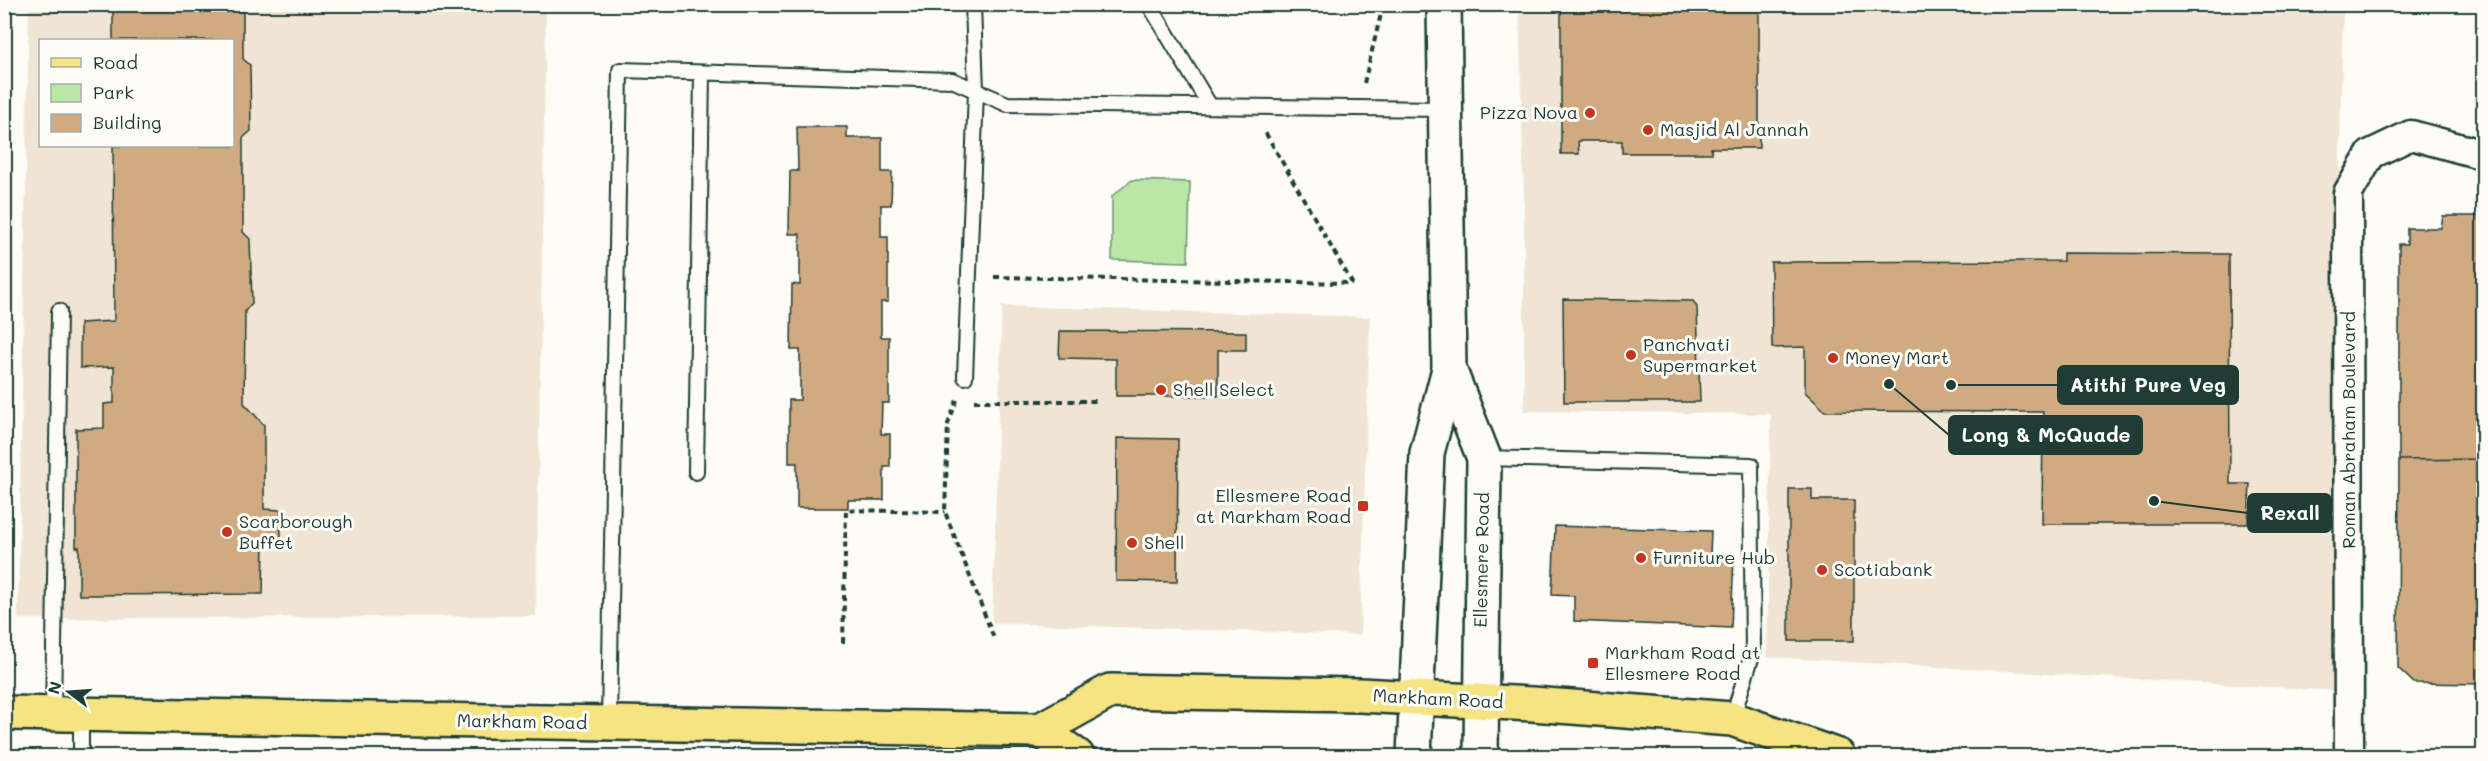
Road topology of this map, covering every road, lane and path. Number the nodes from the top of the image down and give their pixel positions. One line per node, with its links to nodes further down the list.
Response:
1 (973, 4): 6 (lane)
2 (1149, 4): 7 (lane)
3 (1381, 4): 9 (path)
4 (1444, 4): 10 (main road, Ellesmere Road)
5 (702, 73): 6 (lane); 19 (lane); 28 (lane)
6 (976, 91): 7 (lane); 12 (lane)
7 (1210, 106): 8 (lane)
8 (1251, 107): 9 (lane); 12 (path)
9 (1357, 108): 10 (lane)
10 (1446, 109): 14 (main road, Ellesmere Road)
11 (2484, 155): 35 (street, Roman Abraham Boulevard)
12 (969, 276): 15 (lane)
13 (59, 311): 26 (lane)
14 (1449, 369): 18 (main road, Ellesmere Road); 23 (main road, Ellesmere Road)
15 (965, 377): 16 (path)
16 (957, 400): 17 (path); 20 (path)
17 (1097, 401)
18 (1484, 458): 24 (main road, Ellesmere Road); 27 (lane)
19 (696, 472)
20 (945, 512): 21 (path); 22 (path)
21 (995, 641)
22 (843, 643)
23 (1416, 698): 24 (main road, Markham Road); 29 (main road, Markham Road); 32 (main road, Ellesmere Road)
24 (1481, 701): 27 (main road, Markham Road); 33 (main road, Ellesmere Road)
25 (4, 713): 26 (main road, Markham Road)
26 (67, 715): 28 (main road, Markham Road); 30 (lane)
27 (1732, 719): 34 (main road, Markham Road)
28 (609, 724): 29 (main road, Markham Road)
29 (1041, 730): 31 (main road)
30 (81, 756)
31 (1077, 756)
32 (1414, 756)
33 (1481, 756)
34 (1838, 756)
35 (2349, 756)

